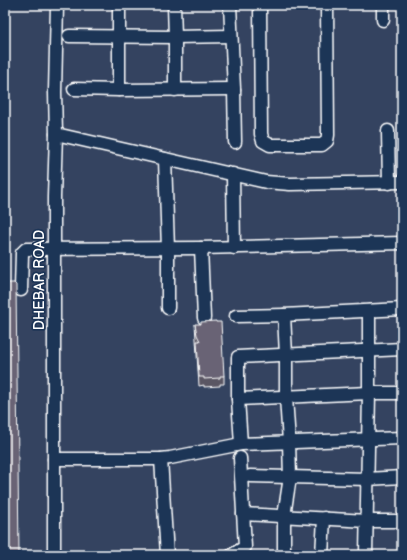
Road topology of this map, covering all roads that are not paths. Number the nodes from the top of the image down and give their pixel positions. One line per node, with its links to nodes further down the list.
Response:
1 (57, 5): 18 (street, DHEBAR ROAD)
2 (119, 5): 11 (street)
3 (174, 5): 12 (street)
4 (230, 5): 10 (street)
5 (260, 5): 6 (street)
6 (327, 5)
7 (383, 5): 8 (street)
8 (383, 20)
9 (69, 36): 11 (street)
10 (231, 36): 12 (street); 14 (street)
11 (119, 37): 12 (street); 15 (street)
12 (175, 37): 16 (street)
13 (74, 89): 15 (street)
14 (234, 89): 16 (street); 19 (street)
15 (119, 90): 16 (street)
16 (175, 90)
17 (388, 131): 23 (street)
18 (56, 134): 20 (street); 27 (street, DHEBAR ROAD)
19 (235, 142)
20 (165, 158): 21 (street); 28 (street)
21 (233, 174): 23 (street); 26 (street)
22 (402, 182): 23 (street)
23 (389, 183)
24 (402, 243): 26 (street)
25 (201, 248): 26 (street); 28 (street); 35 (street)
26 (234, 248)
27 (54, 249): 28 (street); 29 (street); 48 (street, DHEBAR ROAD)
28 (168, 249): 30 (street)
29 (21, 290)
30 (168, 308)
31 (402, 309): 32 (street)
32 (369, 311): 33 (street); 37 (street)
33 (284, 315): 34 (street); 38 (street)
34 (236, 316)
35 (204, 318)
36 (402, 349): 37 (street)
37 (369, 351): 38 (street); 39 (street)
38 (286, 355): 41 (street); 42 (street)
39 (369, 393): 40 (street); 41 (street); 44 (street)
40 (402, 393)
41 (286, 397): 42 (street); 45 (street)
42 (238, 399): 46 (street)
43 (402, 438): 44 (street)
44 (368, 440): 45 (street); 53 (street)
45 (289, 442): 46 (street); 51 (street)
46 (241, 444): 49 (street)
47 (240, 458): 54 (street)
48 (54, 459): 49 (street); 59 (street, DHEBAR ROAD)
49 (161, 459): 60 (street)
50 (250, 476): 51 (street)
51 (290, 477): 53 (street); 55 (street)
52 (402, 477): 53 (street)
53 (368, 479): 57 (street)
54 (243, 514): 55 (street); 61 (street)
55 (284, 516): 56 (street); 62 (street)
56 (324, 518): 57 (street); 63 (street)
57 (367, 521): 58 (street); 64 (street)
58 (402, 521)
59 (54, 555)
60 (167, 555)
61 (232, 555)
62 (284, 555)
63 (322, 555)
64 (366, 555)

